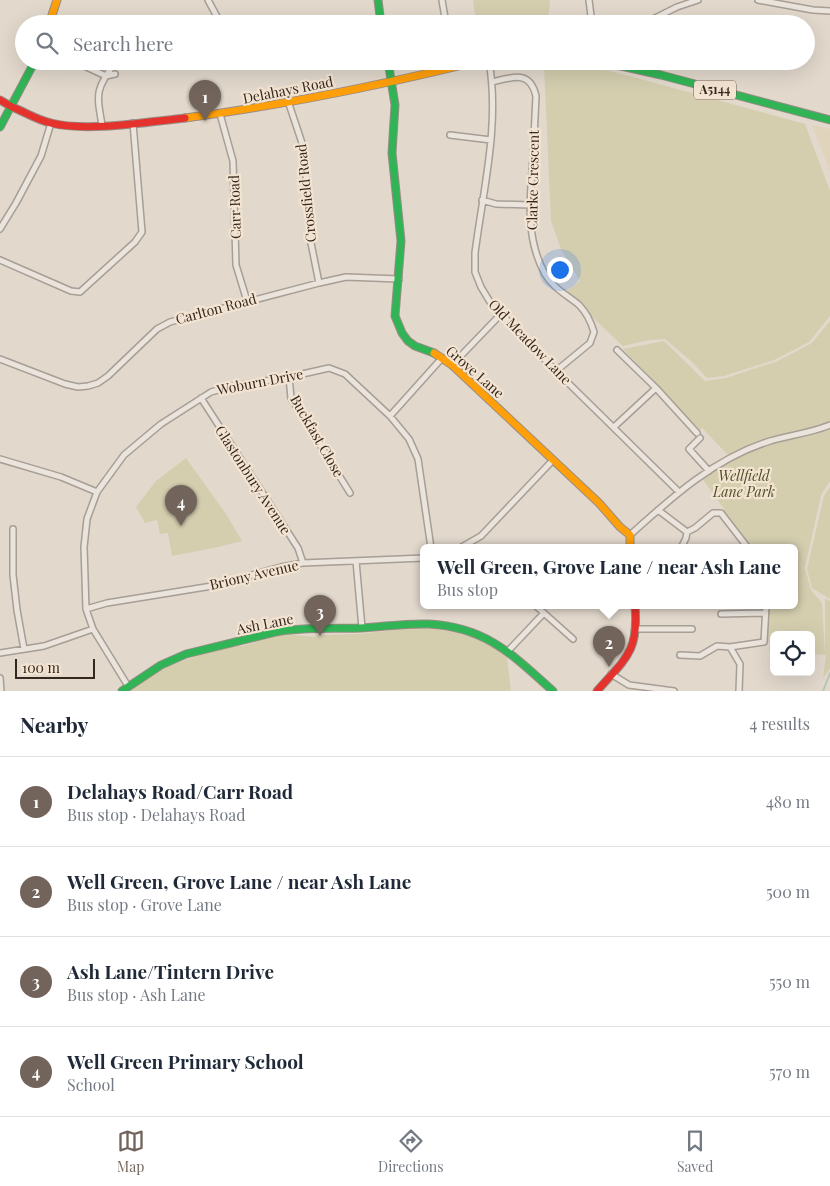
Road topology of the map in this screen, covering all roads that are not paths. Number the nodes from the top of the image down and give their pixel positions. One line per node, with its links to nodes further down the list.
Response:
1 (57, 0): 9 (street)
2 (208, 0): 10 (street)
3 (378, 0): 11 (street)
4 (442, 0): 12 (street)
5 (589, 0): 13 (street)
6 (698, 0): 14 (street)
7 (758, 0): 8 (street)
8 (830, 11)
9 (52, 15)
10 (216, 15)
11 (380, 15)
12 (444, 15)
13 (591, 15)
14 (661, 15)
15 (31, 70): 28 (street)
16 (93, 70): 23 (street)
17 (110, 70): 23 (street)
18 (389, 70): 24 (street, Grove Lane)
19 (432, 70): 24 (street, Delahays Road)
20 (490, 70): 25 (street, Old Meadow Lane)
21 (639, 70): 30 (street, A5144)
22 (116, 74): 23 (street)
23 (106, 76): 33 (street)
24 (391, 82): 27 (street, Delahays Road); 41 (street, Grove Lane)
25 (492, 82): 36 (street, Old Meadow Lane); 38 (street, Clarke Crescent)
26 (0, 100): 28 (street, Delahays Road)
27 (289, 104): 29 (street, Delahays Road); 42 (street, Crossfield Road)
28 (12, 108): 31 (street, Delahays Road); 34 (street)
29 (220, 114): 32 (street, Delahays Road); 43 (street, Carr Road)
30 (830, 120)
31 (50, 123): 33 (street, Delahays Road); 39 (street)
32 (133, 123): 33 (street, Delahays Road); 40 (street)
33 (102, 125)
34 (0, 127)
35 (450, 135): 36 (street)
36 (491, 140): 37 (street, Old Meadow Lane)
37 (482, 200): 38 (street); 44 (street, Old Meadow Lane)
38 (530, 205): 49 (street, Clarke Crescent)
39 (0, 229)
40 (0, 260)
41 (399, 279): 42 (street, Carlton Road); 46 (street, Grove Lane)
42 (319, 282): 43 (street, Carlton Road)
43 (247, 301): 47 (street, Carlton Road)
44 (502, 313): 48 (street); 49 (street, Old Meadow Lane)
45 (617, 350): 51 (street)
46 (442, 358): 48 (street, Grove Lane); 53 (street)
47 (0, 360)
48 (452, 365): 57 (street, Grove Lane)
49 (556, 371): 55 (street, Old Meadow Lane)
50 (289, 377): 52 (street, Woburn Drive); 53 (street, Woburn Drive); 61 (street, Buckfast Close)
51 (656, 388): 55 (street); 58 (street)
52 (201, 398): 59 (street, Woburn Drive); 73 (street, Glastonbury Avenue)
53 (390, 416): 66 (street, Woburn Drive)
54 (830, 425): 58 (street)
55 (614, 427): 60 (street, Old Meadow Lane)
56 (0, 459): 59 (street)
57 (553, 460): 65 (street, Grove Lane); 67 (street)
58 (709, 471): 60 (street)
59 (97, 492): 74 (street, Woburn Drive)
60 (679, 492): 62 (street)
61 (350, 493)
62 (658, 510): 64 (street); 65 (street)
63 (13, 529): 87 (street)
64 (686, 532): 69 (street); 70 (street)
65 (630, 535): 68 (street)
66 (430, 544)
67 (467, 544)
68 (630, 544)
69 (683, 544)
70 (745, 544)
71 (420, 558): 72 (street, Briony Avenue)
72 (356, 561): 73 (street, Briony Avenue); 81 (street)
73 (302, 563): 74 (street, Briony Avenue)
74 (86, 609): 82 (street, Woburn Drive)
75 (539, 609): 78 (street)
76 (635, 609): 83 (street)
77 (766, 609): 79 (street)
78 (544, 613): 85 (street); 88 (street)
79 (766, 613): 80 (street); 86 (street)
80 (721, 614)
81 (362, 628): 88 (street, Ash Lane); 93 (street, Ash Lane)
82 (93, 629): 87 (street); 93 (street, Woburn Drive)
83 (636, 629): 84 (street); 91 (street)
84 (692, 629)
85 (573, 639)
86 (730, 646): 90 (street); 98 (street)
87 (24, 649): 89 (street)
88 (508, 651): 95 (street, Ash Lane)
89 (0, 653)
90 (680, 655)
91 (612, 674): 96 (street); 97 (street)
92 (0, 678): 94 (street)
93 (125, 689)
94 (1, 691)
95 (553, 691)
96 (597, 691)
97 (674, 691)
98 (739, 691)

